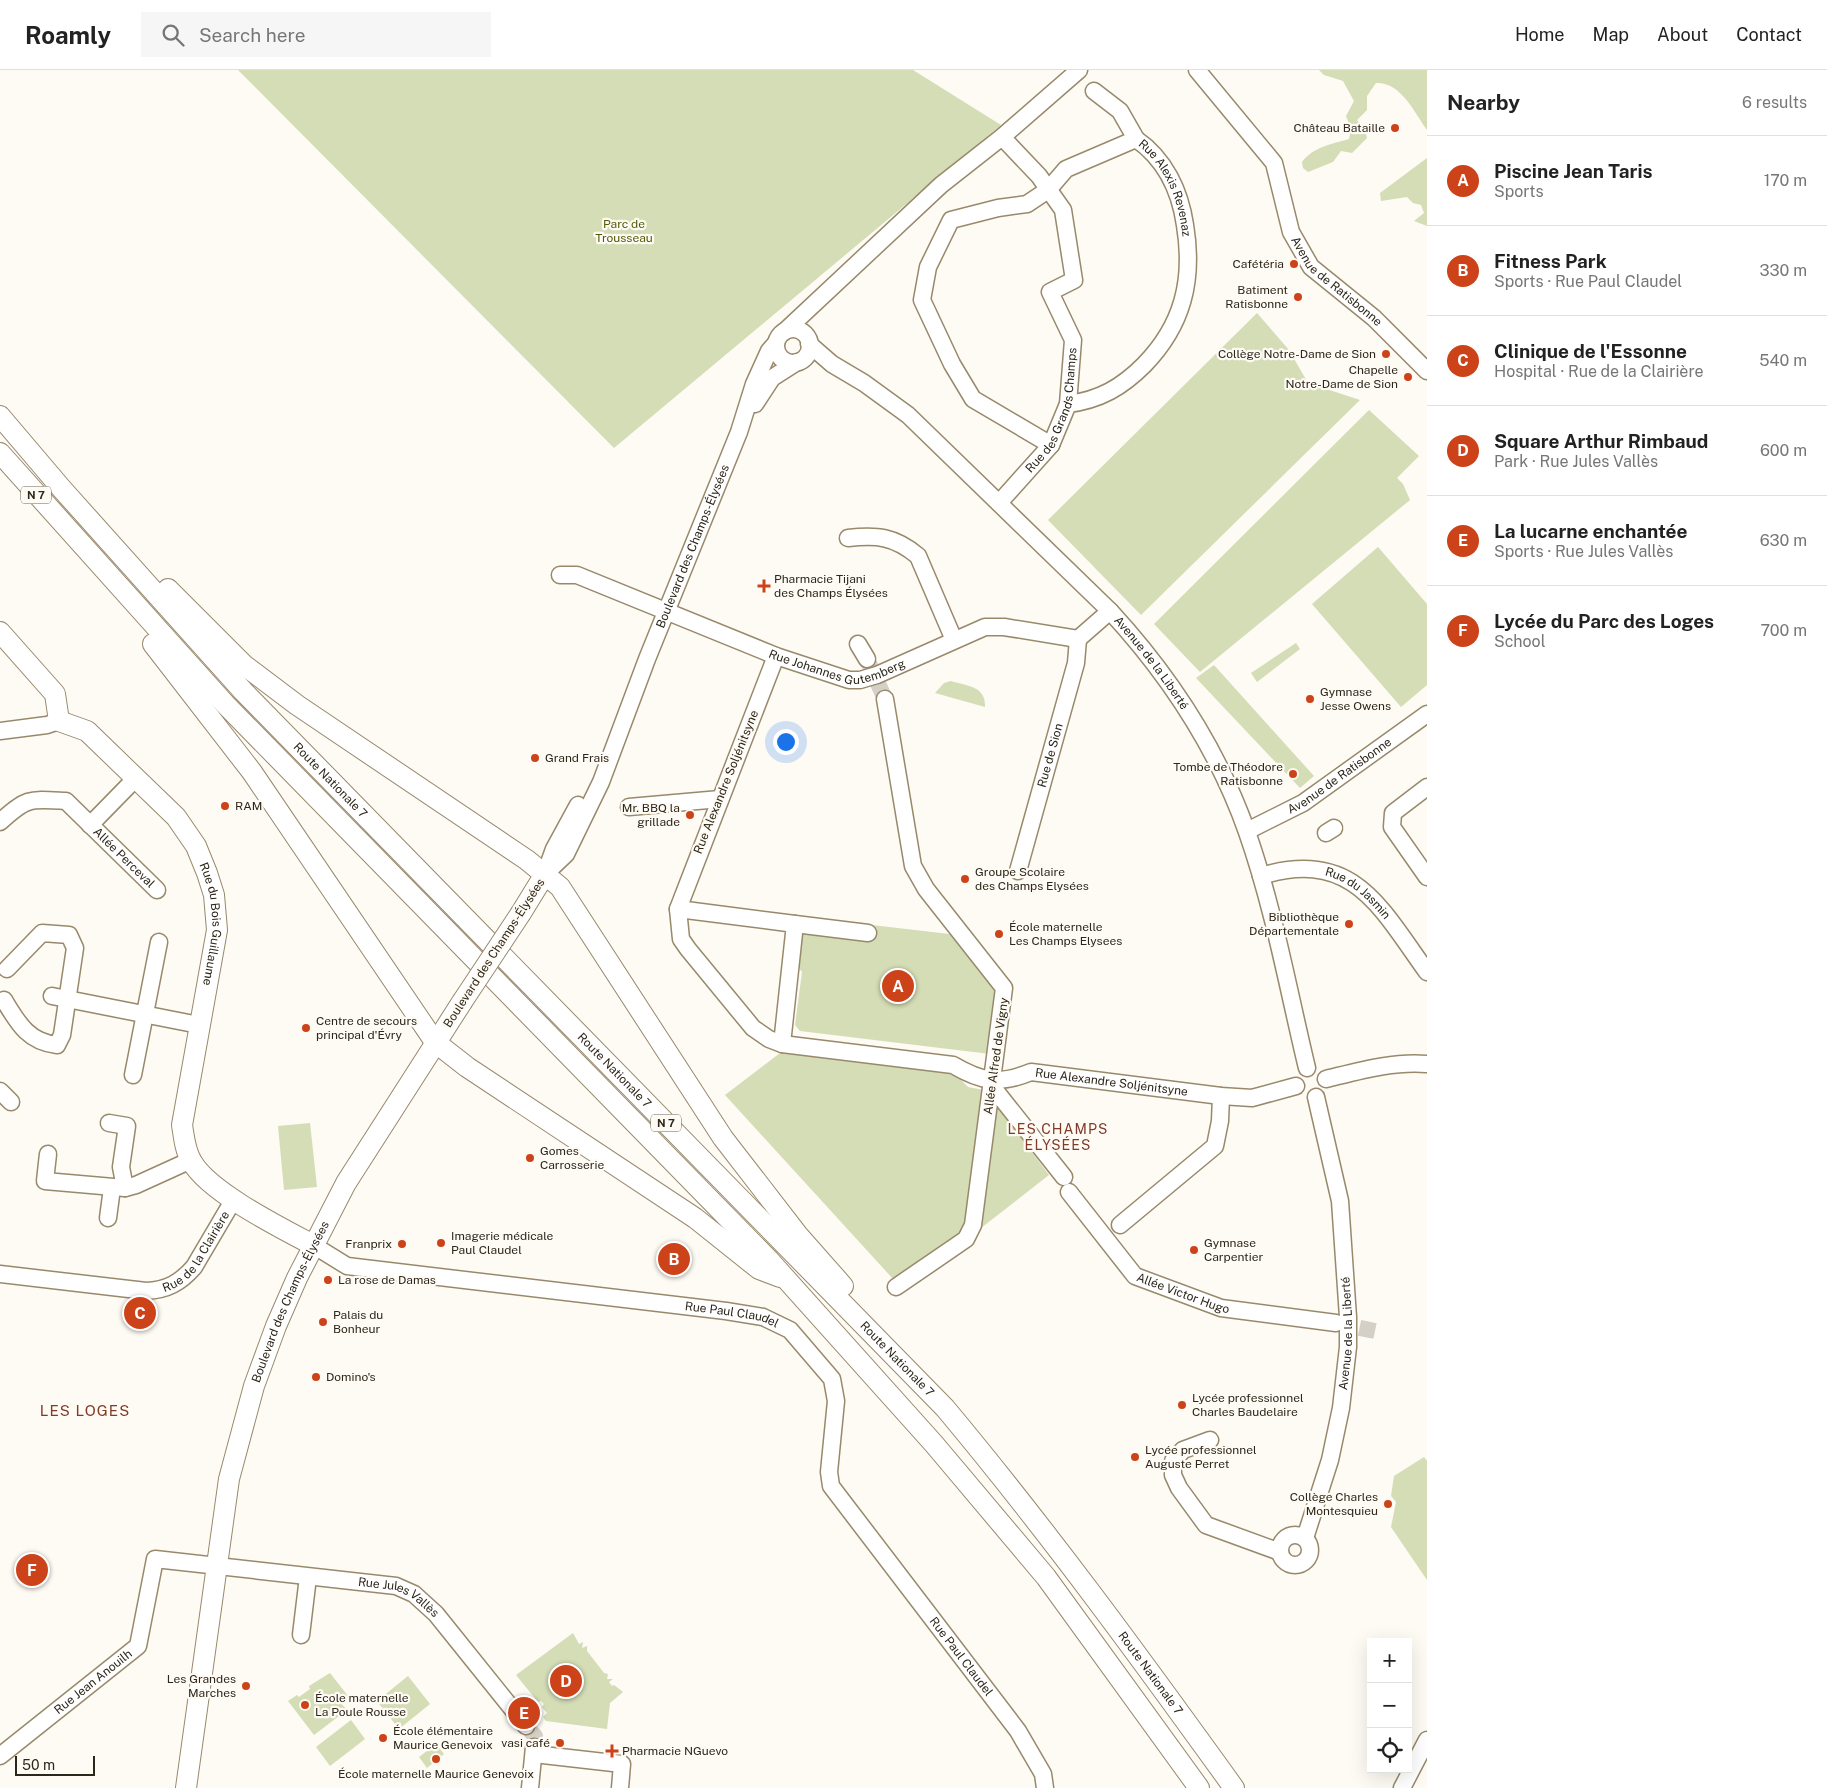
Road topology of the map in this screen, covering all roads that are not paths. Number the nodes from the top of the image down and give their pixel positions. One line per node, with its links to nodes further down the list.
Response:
1 (1079, 70): 4 (street, Boulevard des Champs-Élysées)
2 (1197, 70): 12 (street, Avenue de Ratisbonne)
3 (1094, 91): 5 (street)
4 (1002, 136): 6 (street, Rue des Grands Champs); 7 (street, Boulevard des Champs-Élysées)
5 (1136, 139): 6 (street, Rue Alexis Revenaz); 13 (street, Rue Alexis Revenaz)
6 (1048, 190): 13 (street, Rue des Grands Champs); 16 (street, Rue Alexis Revenaz)
7 (814, 304): 8 (street, Boulevard des Champs-Élysées); 9 (street)
8 (780, 337): 9 (street); 10 (street); 15 (street, Boulevard des Champs-Élysées)
9 (808, 340): 10 (street); 11 (street, Avenue de la Liberté)
10 (798, 361): 11 (street, Avenue de la Liberté); 15 (street, Boulevard des Champs-Élysées)
11 (832, 364): 19 (street, Avenue de la Liberté)
12 (1427, 371)
13 (1068, 404): 16 (street, Rue des Grands Champs)
14 (0, 416): 18 (main road, N 7)
15 (739, 432): 23 (street, Boulevard des Champs-Élysées)
16 (1051, 445): 19 (street, Rue des Grands Champs)
17 (0, 453): 20 (main road, N 7)
18 (62, 490): 43 (main road); 79 (main road, Route Nationale 7 / N 7)
19 (999, 502): 24 (street, Avenue de la Liberté)
20 (73, 536): 57 (main road); 76 (main road, Route Nationale 7 / N 7)
21 (848, 538): 27 (street)
22 (560, 575): 23 (street, Rue Johannes Gutemberg)
23 (667, 611): 29 (street, Rue Johannes Gutemberg); 43 (street, Boulevard des Champs-Élysées)
24 (1110, 611): 26 (street); 41 (street, Avenue de la Liberté)
25 (0, 632): 33 (main road)
26 (1078, 639): 27 (street, Rue Johannes Gutemberg); 42 (street, Rue de Sion)
27 (954, 640): 29 (street, Rue Johannes Gutemberg)
28 (858, 644): 30 (street)
29 (776, 656): 37 (street, Rue Alexandre Soljénitsyne)
30 (867, 659)
31 (885, 699): 63 (street, Allée Alfred de Vigny)
32 (1427, 714): 41 (street, Avenue de Ratisbonne)
33 (60, 721): 34 (street); 35 (main road, Rue du Bois Guillaume)
34 (0, 732)
35 (136, 778): 40 (street, Allée Perceval); 56 (main road, Rue du Bois Guillaume)
36 (1427, 787): 45 (street)
37 (720, 800): 38 (street); 47 (street, Rue Alexandre Soljénitsyne)
38 (629, 807)
39 (0, 822): 40 (street, Allée Perceval)
40 (90, 825): 46 (street, Allée Perceval)
41 (1247, 831): 44 (street, Avenue de la Liberté)
42 (1018, 871)
43 (545, 874): 57 (main road, Boulevard des Champs-Élysées, bridge); 79 (main road)
44 (1261, 876): 52 (street, Rue du Jasmin); 60 (street, Avenue de la Liberté)
45 (1427, 877)
46 (157, 890)
47 (678, 909): 48 (street); 58 (street, Rue Alexandre Soljénitsyne)
48 (795, 924): 49 (street); 58 (street)
49 (868, 933)
50 (159, 942): 55 (street)
51 (7, 969): 53 (street)
52 (1427, 971)
53 (60, 998): 54 (street); 55 (street)
54 (4, 1000)
55 (144, 1015): 56 (street); 61 (street)
56 (199, 1024): 69 (main road, Rue du Bois Guillaume)
57 (435, 1042): 74 (main road, Boulevard des Champs-Élysées); 76 (main road)
58 (782, 1044): 63 (street, Rue Alexandre Soljénitsyne)
59 (1427, 1064): 62 (street)
60 (1307, 1068): 62 (street); 64 (street)
61 (134, 1075)
62 (1326, 1080): 66 (street)
63 (993, 1086): 65 (street, Rue Alexandre Soljénitsyne); 77 (street, Allée Alfred de Vigny); 78 (street, Allée Victor Hugo)
64 (1296, 1086): 65 (street, Rue Alexandre Soljénitsyne); 66 (street)
65 (1221, 1096): 73 (street)
66 (1316, 1097): 81 (street, Avenue de la Liberté)
67 (109, 1123): 70 (street)
68 (48, 1154): 70 (street)
69 (191, 1160): 70 (street); 71 (main road, Rue du Bois Guillaume)
70 (118, 1188): 72 (street)
71 (234, 1199): 74 (main road, Rue du Bois Guillaume); 75 (street, Rue de la Clairière)
72 (108, 1218)
73 (1120, 1225)
74 (313, 1245): 83 (main road, Boulevard des Champs-Élysées); 92 (street, Rue Paul Claudel)
75 (0, 1274)
76 (785, 1279): 93 (main road, Route Nationale 7 / N 7)
77 (896, 1287)
78 (1336, 1323)
79 (945, 1408): 94 (main road, Route Nationale 7 / N 7)
80 (1210, 1440): 82 (street, Avenue de la Liberté)
81 (1305, 1538): 82 (street); 82 (street, Avenue de la Liberté)
82 (1280, 1552)
83 (217, 1565): 84 (street, Rue Jules Vallès); 88 (street, Rue Jean Anouilh); 89 (main road, Boulevard des Champs-Élysées)
84 (308, 1577): 85 (street); 86 (street, Rue Jules Vallès)
85 (301, 1635)
86 (526, 1726)
87 (1427, 1740): 95 (street)
88 (0, 1756)
89 (186, 1788)
90 (530, 1788): 91 (street)
91 (620, 1788)
92 (1045, 1788)
93 (1199, 1788)
94 (1234, 1788)
95 (1402, 1788)

